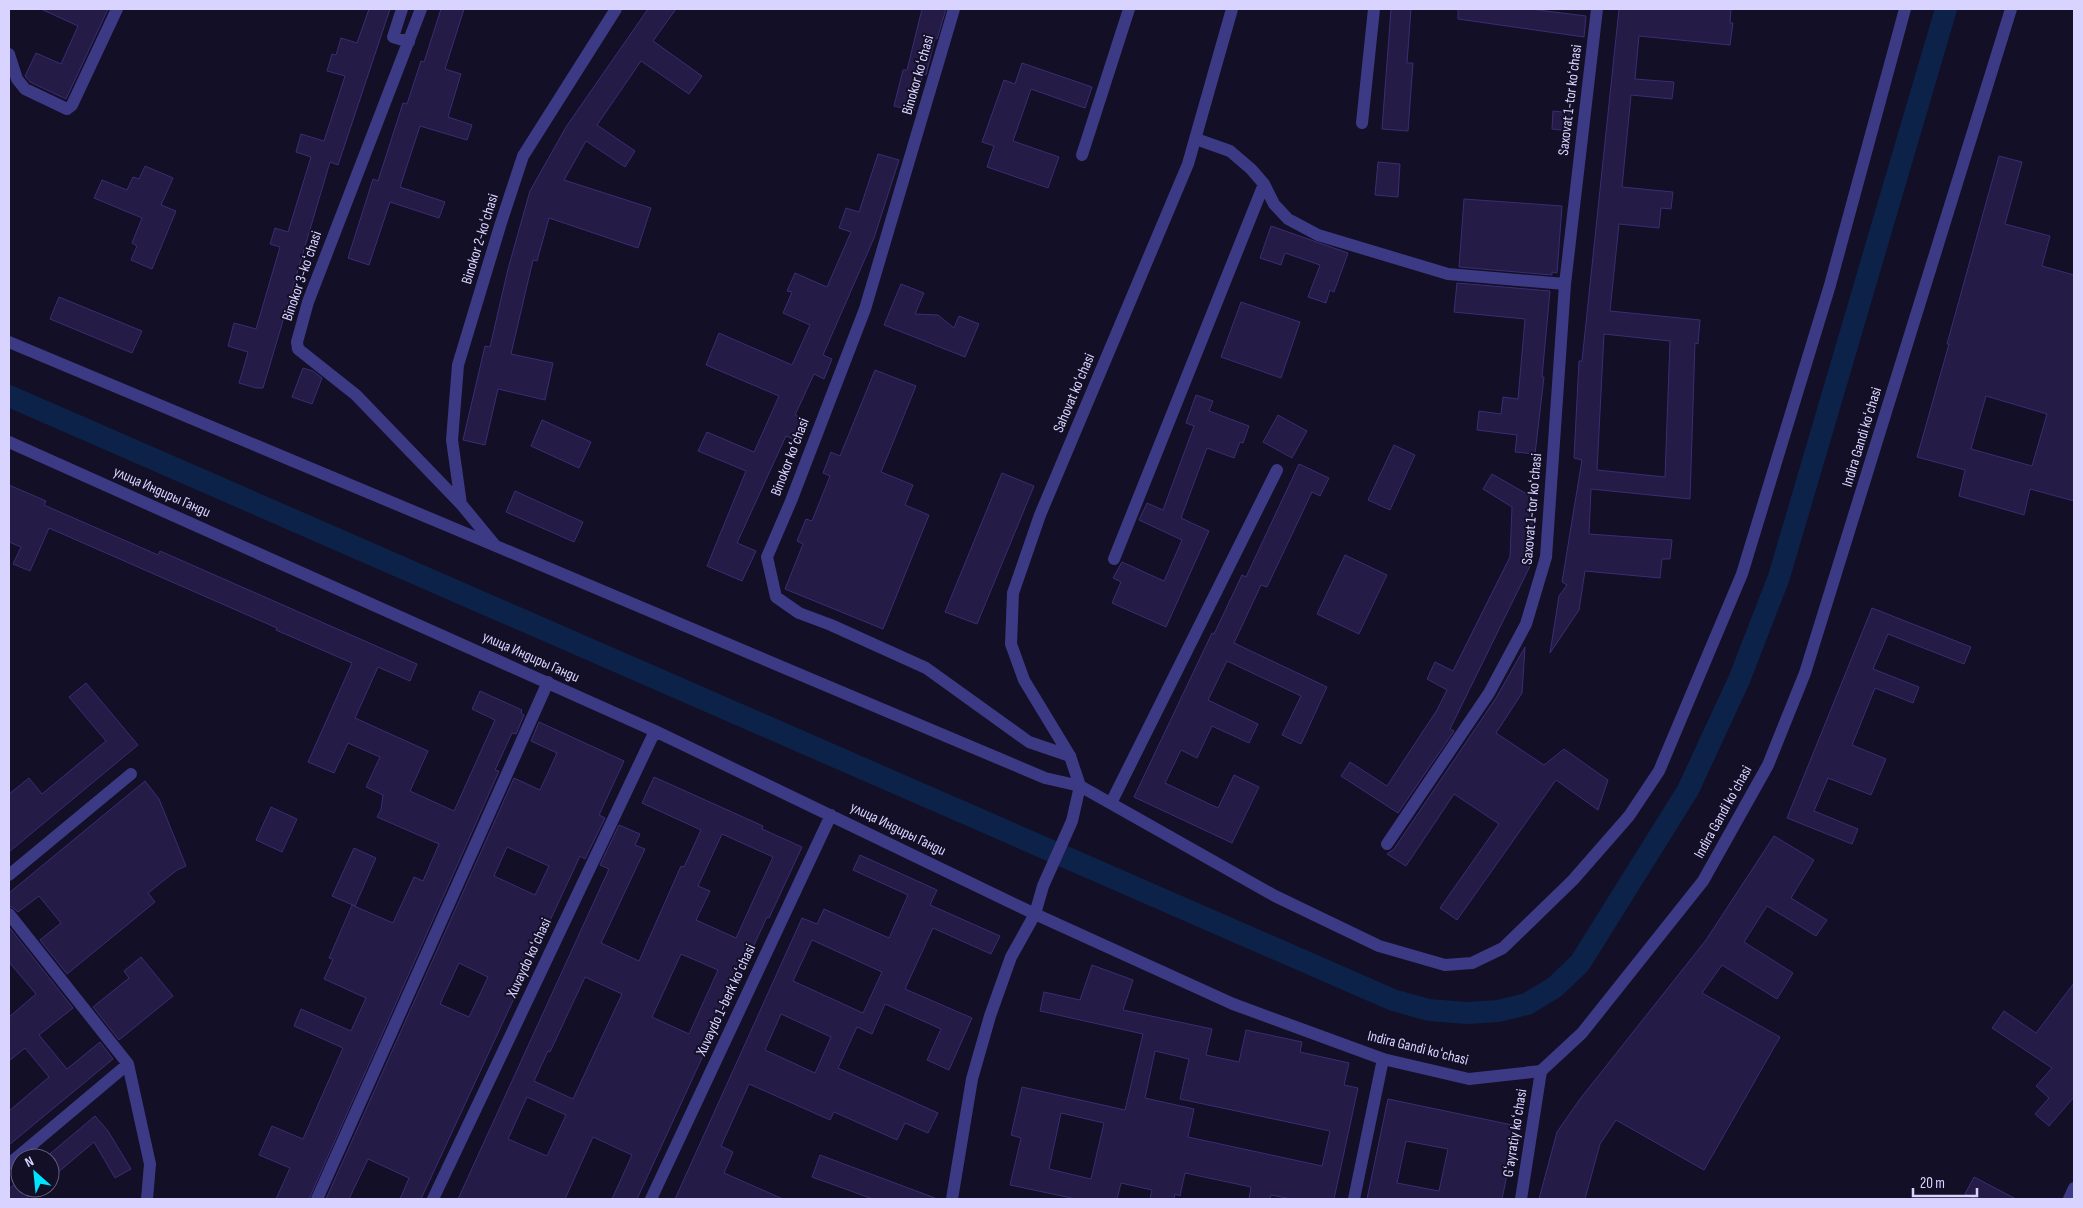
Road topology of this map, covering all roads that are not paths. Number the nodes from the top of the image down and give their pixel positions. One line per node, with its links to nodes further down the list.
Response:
1 (116, 9): 13 (street)
2 (402, 9): 12 (street)
3 (421, 9): 12 (street, Binokor 3-koʻchasi)
4 (616, 9): 22 (street, Binokor 2-koʻchasi)
5 (954, 9): 27 (street, Binokor koʻchasi)
6 (1129, 9): 16 (street)
7 (1232, 9): 15 (street, Sahovat koʻchasi)
8 (1374, 9): 14 (street)
9 (1597, 9): 18 (street, Saxovat 1-tor koʻchasi)
10 (1905, 9): 30 (street)
11 (2011, 9): 38 (street, Indira Gandi koʻchasi)
12 (409, 42): 22 (street, Binokor 3-koʻchasi)
13 (9, 54)
14 (1362, 123)
15 (1196, 139): 17 (street); 27 (street, Sahovat koʻchasi)
16 (1082, 155)
17 (1264, 184): 18 (street); 24 (street)
18 (1565, 284): 32 (street, Saxovat 1-tor koʻchasi)
19 (9, 342): 23 (street)
20 (9, 442): 25 (street, улица Индиры Ганди)
21 (1277, 470): 30 (street)
22 (461, 504): 23 (street, Binokor 3-koʻchasi)
23 (496, 546): 29 (street)
24 (1114, 559)
25 (548, 682): 26 (street, улица Индиры Ганди); 42 (street)
26 (655, 731): 31 (street, улица Индиры Ганди); 43 (street, Xuvaydo koʻchasi)
27 (1070, 756): 29 (street, Sahovat koʻchasi)
28 (131, 774): 33 (street)
29 (1080, 786): 30 (street); 35 (street)
30 (1111, 802)
31 (831, 815): 35 (street, улица Индиры Ганди); 44 (street, Xuvaydo 1-berk koʻchasi)
32 (1386, 844)
33 (9, 875)
34 (9, 914): 37 (street)
35 (1035, 914): 36 (street, Indira Gandi koʻchasi); 45 (street)
36 (1383, 1058): 38 (street, Indira Gandi koʻchasi); 46 (street)
37 (128, 1064): 39 (street); 41 (street)
38 (1541, 1071): 47 (street, Gʻayratiy koʻchasi)
39 (9, 1164)
40 (2074, 1188): 48 (street)
41 (147, 1199)
42 (317, 1199)
43 (433, 1199)
44 (651, 1199)
45 (952, 1199)
46 (1354, 1199)
47 (1521, 1199)
48 (2069, 1199)

